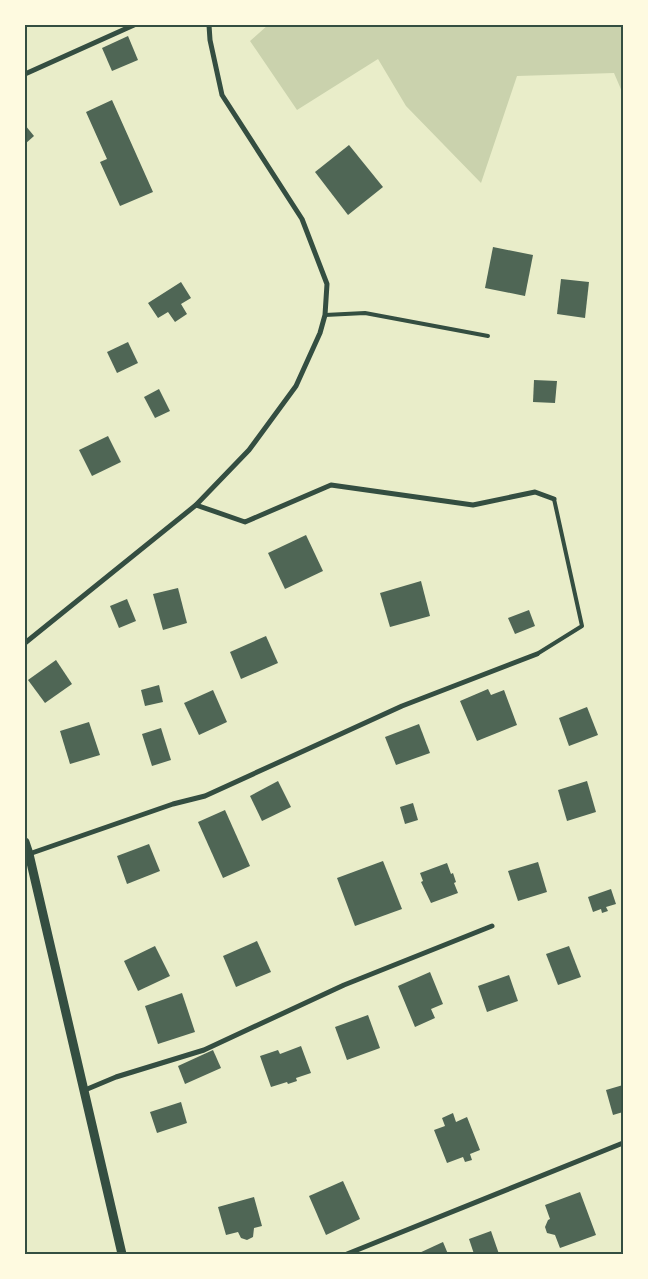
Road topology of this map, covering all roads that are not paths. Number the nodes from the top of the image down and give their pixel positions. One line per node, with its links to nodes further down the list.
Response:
1 (134, 25): 3 (street)
2 (208, 25): 4 (street)
3 (25, 74)
4 (325, 315): 5 (lane); 7 (street)
5 (488, 336)
6 (554, 499): 7 (street); 9 (lane)
7 (196, 505): 8 (street)
8 (25, 643)
9 (537, 654): 11 (street)
10 (25, 842): 11 (street)
11 (29, 854): 13 (street)
12 (492, 926): 13 (street)
13 (85, 1090): 15 (street)
14 (623, 1143): 16 (street)
15 (122, 1254)
16 (348, 1254)

